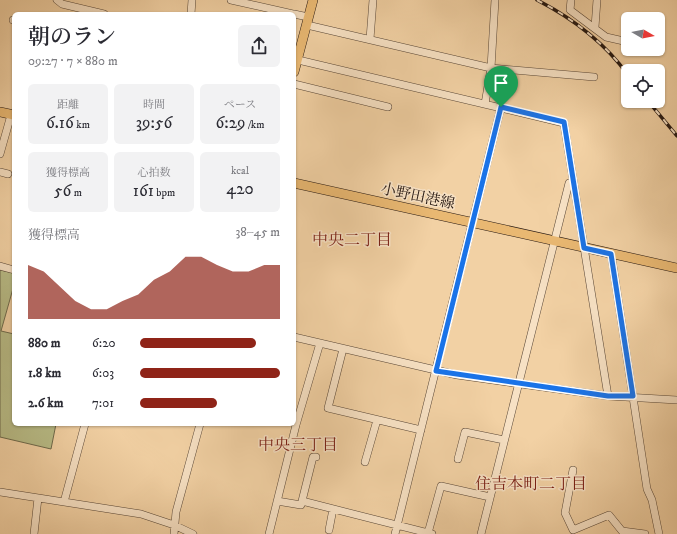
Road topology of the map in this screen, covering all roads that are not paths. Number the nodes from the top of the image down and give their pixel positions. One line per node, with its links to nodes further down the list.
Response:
1 (57, 0): 9 (street)
2 (192, 0): 10 (street)
3 (231, 0): 11 (street)
4 (313, 0): 13 (main road)
5 (373, 0): 15 (street)
6 (495, 0): 18 (street)
7 (571, 0): 14 (street)
8 (597, 0): 14 (street)
9 (90, 12)
10 (191, 12)
11 (285, 12)
12 (296, 15): 13 (street)
13 (307, 21): 15 (street); 17 (main road)
14 (594, 27): 16 (street)
15 (370, 39): 18 (street)
16 (621, 40)
17 (296, 59): 21 (street)
18 (491, 68): 19 (street); 21 (street)
19 (594, 77)
20 (296, 84): 22 (street)
21 (485, 104): 23 (street)
22 (388, 107)
23 (501, 107): 29 (street); 31 (street)
24 (0, 112): 25 (main road)
25 (12, 115): 26 (street)
26 (0, 154)
27 (0, 172): 28 (street)
28 (8, 174)
29 (573, 182): 32 (street); 33 (street)
30 (296, 183): 31 (main road, 小野田港線)
31 (473, 222): 32 (main road, 小野田港線); 41 (street)
32 (555, 241): 33 (main road, 小野田港線); 42 (street)
33 (584, 248): 34 (main road, 小野田港線); 43 (street)
34 (611, 254): 36 (main road, 小野田港線); 44 (street)
35 (0, 266): 37 (street)
36 (677, 268)
37 (12, 269)
38 (296, 337): 39 (street)
39 (320, 343): 40 (street); 46 (street)
40 (343, 349): 41 (street); 47 (street)
41 (436, 371): 42 (street); 51 (street)
42 (519, 384): 43 (street); 52 (street)
43 (608, 396): 44 (street)
44 (633, 396): 45 (street); 75 (street)
45 (677, 400)
46 (296, 419)
47 (377, 420): 51 (street); 55 (street)
48 (84, 426): 62 (street)
49 (199, 426): 64 (street)
50 (294, 426): 60 (street)
51 (421, 430): 65 (street)
52 (504, 440): 54 (street); 58 (street)
53 (316, 457): 61 (street)
54 (458, 459)
55 (365, 462)
56 (573, 470): 74 (street)
57 (0, 492): 59 (street)
58 (490, 497): 72 (street); 73 (street)
59 (38, 498): 62 (street); 67 (street)
60 (277, 501): 61 (street); 70 (street)
61 (302, 501): 63 (street)
62 (64, 502): 64 (street)
63 (334, 509): 65 (street); 66 (street)
64 (174, 525): 68 (street); 69 (street)
65 (397, 525): 71 (street); 72 (street)
66 (329, 530)
67 (34, 534)
68 (174, 534)
69 (193, 534)
70 (269, 534)
71 (395, 534)
72 (430, 534)
73 (481, 534)
74 (645, 534)
75 (659, 534)

